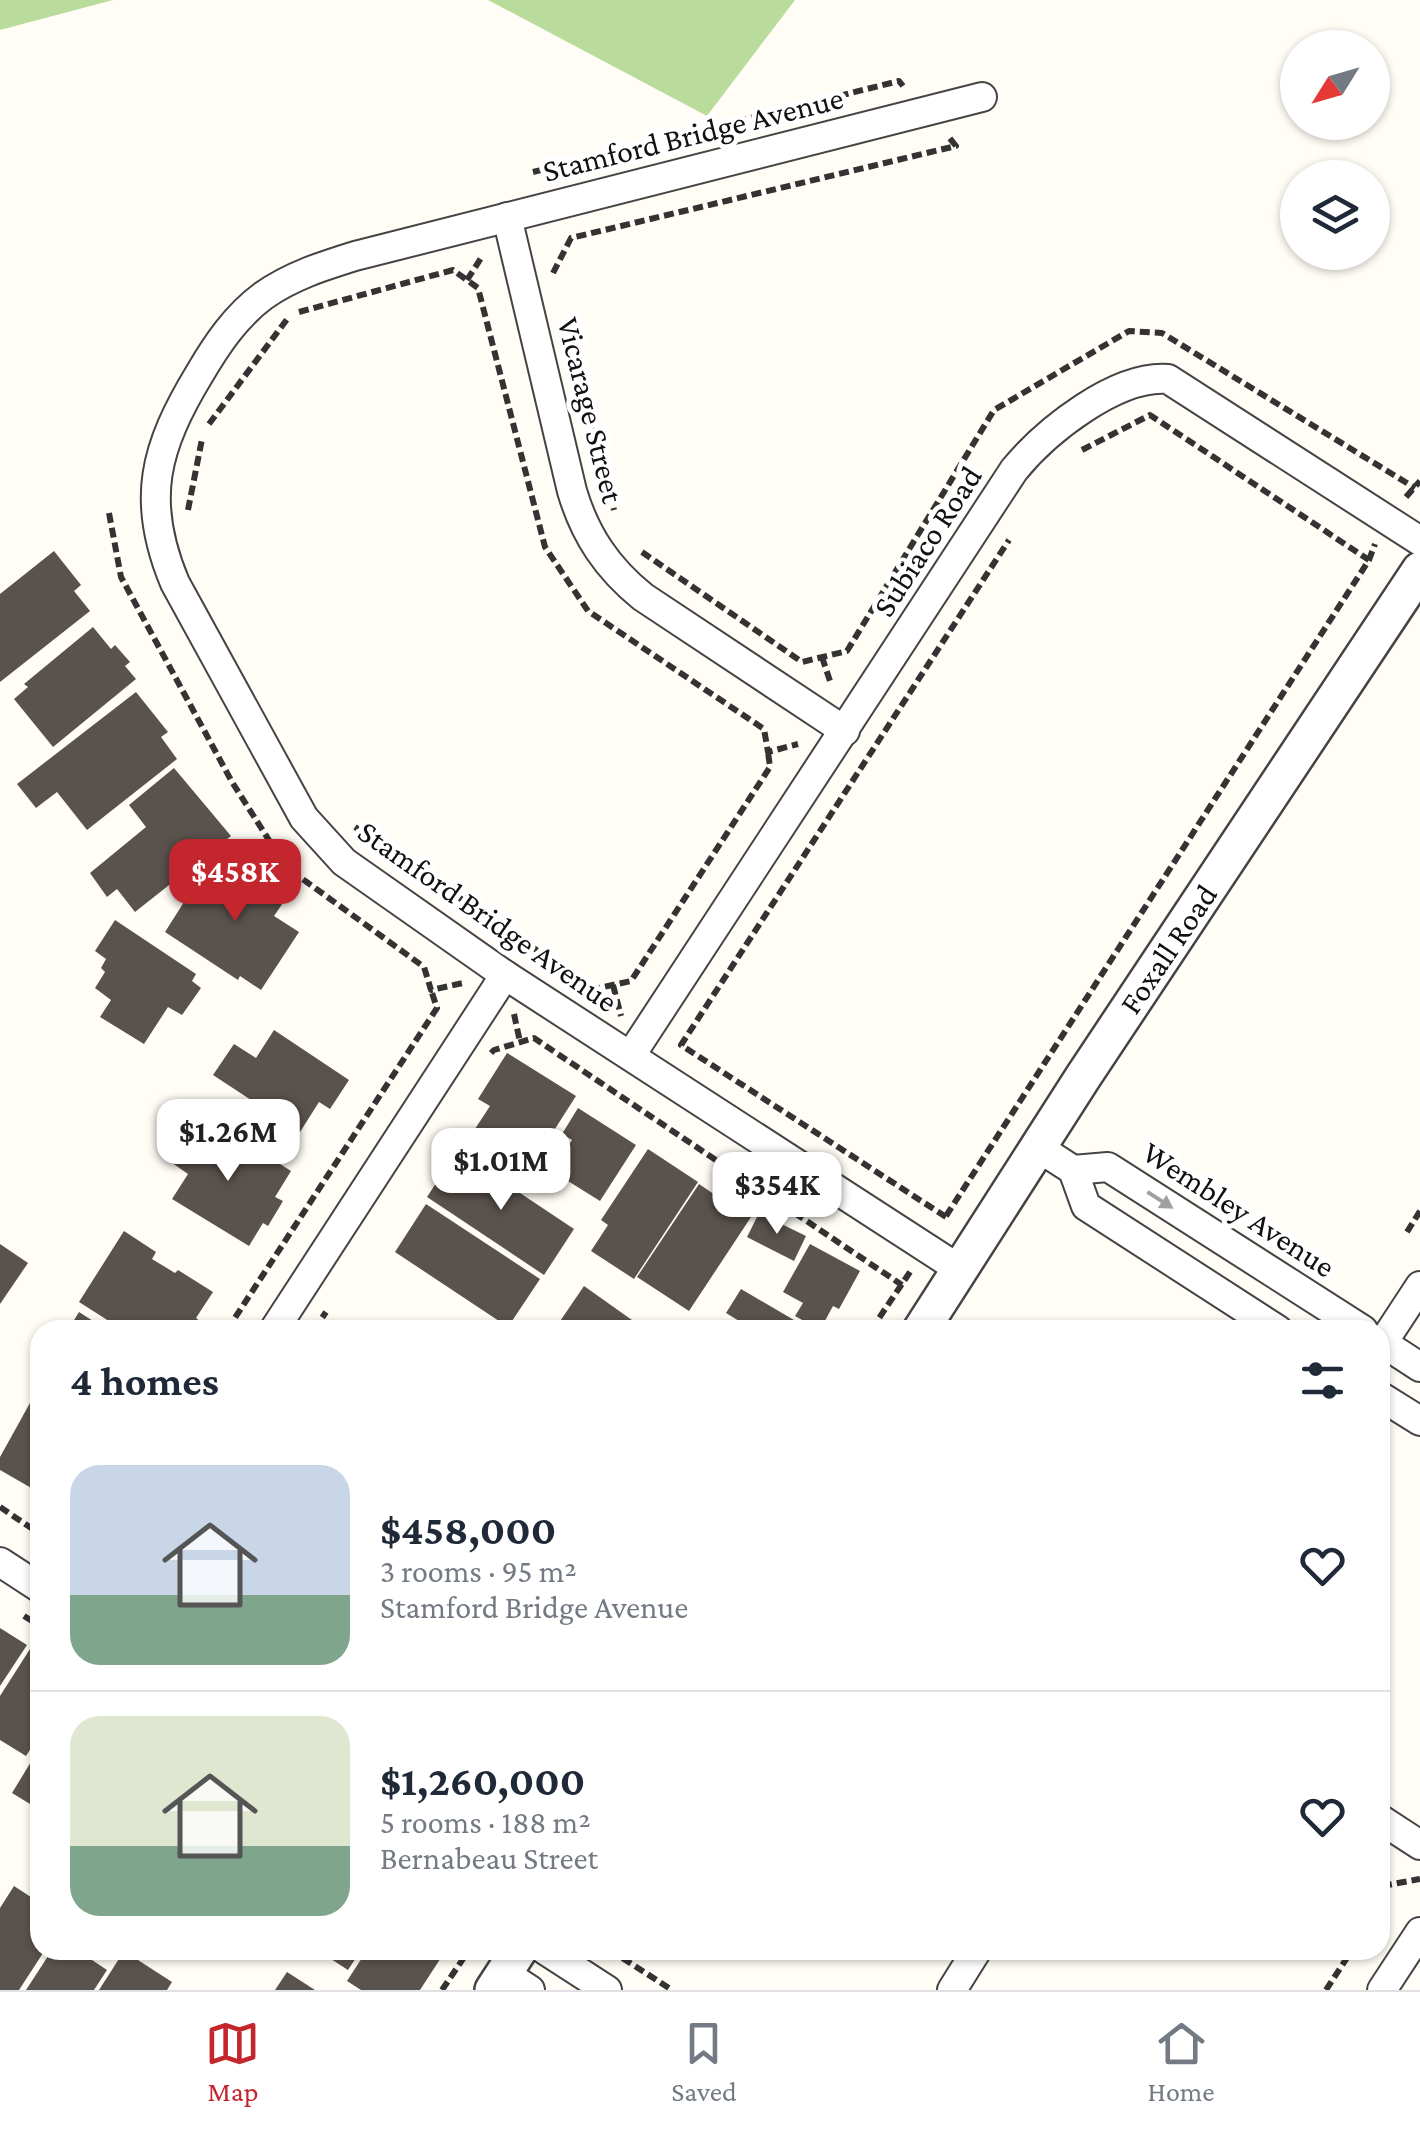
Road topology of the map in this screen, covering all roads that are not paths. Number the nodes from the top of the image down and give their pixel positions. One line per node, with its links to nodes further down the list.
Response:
1 (982, 98): 2 (street, Stamford Bridge Avenue)
2 (507, 217): 5 (street, Vicarage Street); 6 (street, Stamford Bridge Avenue)
3 (1420, 542): 5 (street, Subiaco Road)
4 (1420, 570): 8 (street, Foxall Road)
5 (846, 731): 7 (street, Subiaco Road)
6 (505, 975): 7 (street, Stamford Bridge Avenue); 12 (street)
7 (631, 1055): 10 (street, Stamford Bridge Avenue)
8 (1039, 1148): 9 (street, Wembley Avenue); 10 (street, Foxall Road)
9 (1072, 1170): 14 (street, Wembley Avenue); 15 (street, Wembley Avenue, one-way to 15)
10 (960, 1270): 13 (street, Foxall Road)
11 (1420, 1286): 16 (street)
12 (281, 1320)
13 (928, 1320)
14 (1263, 1320)
15 (1345, 1320)
16 (1390, 1323)
17 (1390, 1349): 18 (street, Wembley Avenue)
18 (1420, 1367)
19 (1390, 1402): 20 (street)
20 (1420, 1421)
21 (0, 1562): 22 (street)
22 (30, 1582)
23 (1390, 1826): 24 (street)
24 (1420, 1845)
25 (1420, 1932): 30 (street)
26 (560, 1960): 28 (street)
27 (970, 1960): 29 (street)
28 (607, 1990)
29 (952, 1990)
30 (1382, 1990)

